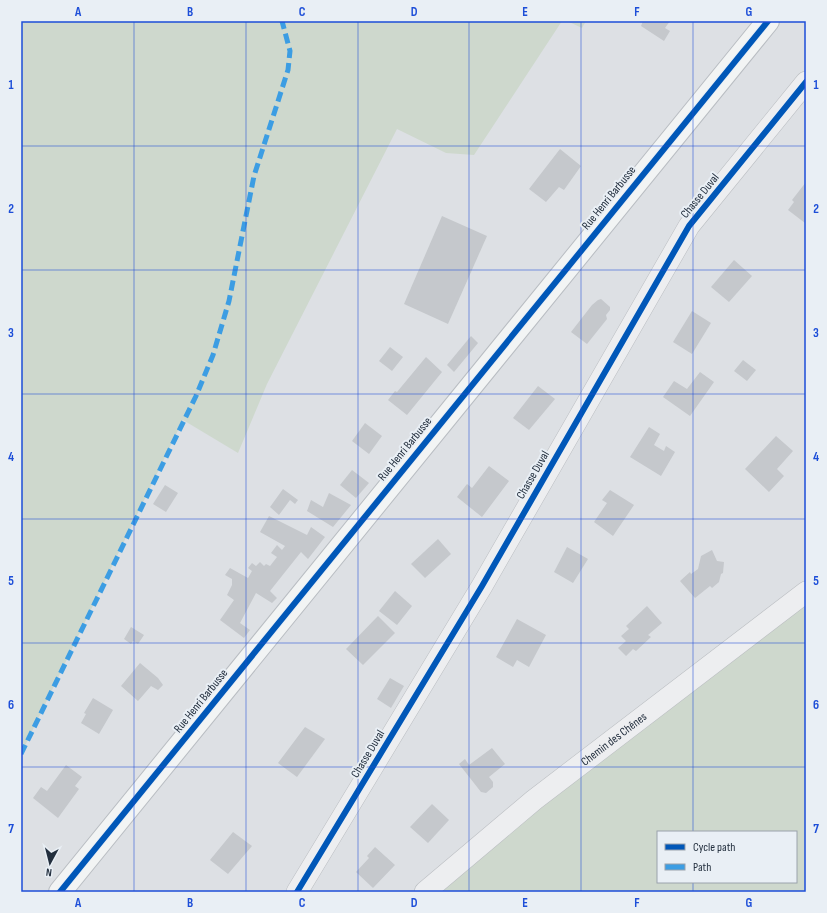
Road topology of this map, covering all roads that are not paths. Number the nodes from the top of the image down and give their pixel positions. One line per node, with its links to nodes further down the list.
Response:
1 (768, 21): 4 (main road, Rue Henri Barbusse)
2 (806, 82): 5 (street, Chasse Duval)
3 (806, 592): 6 (street, Chemin des Chênes)
4 (60, 892)
5 (297, 892)
6 (425, 892)

